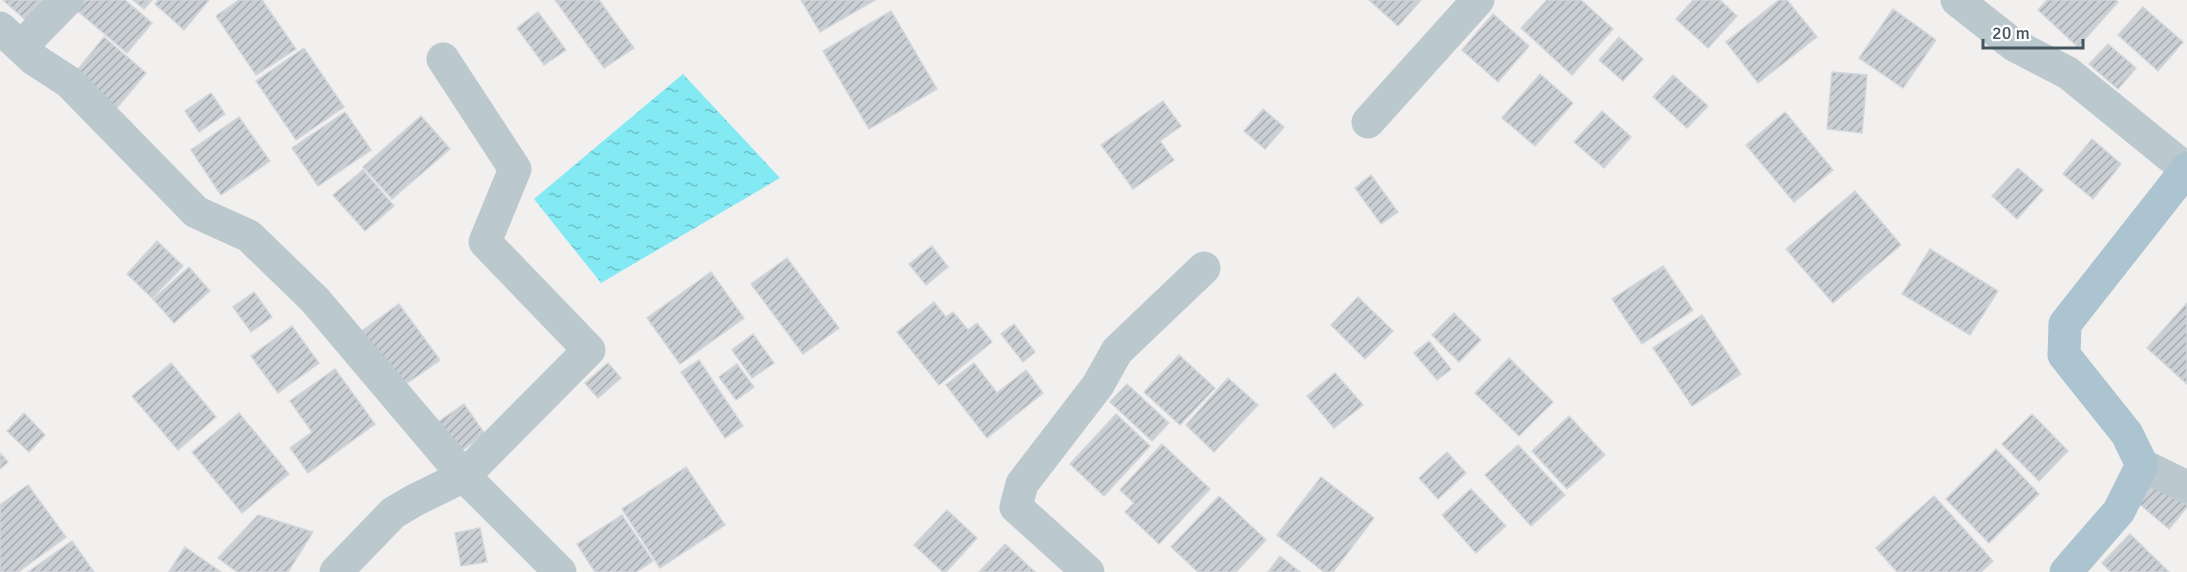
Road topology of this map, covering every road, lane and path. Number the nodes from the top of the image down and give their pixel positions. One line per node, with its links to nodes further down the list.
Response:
1 (67, 0): 4 (street)
2 (1478, 0): 6 (street)
3 (1957, 0): 7 (street)
4 (10, 37): 10 (street)
5 (443, 60): 10 (street)
6 (1368, 122)
7 (2187, 169): 9 (main road)
8 (1204, 268): 14 (street)
9 (2142, 465): 11 (street); 15 (main road)
10 (464, 476): 12 (street); 13 (street)
11 (2187, 487)
12 (336, 572)
13 (560, 572)
14 (1088, 572)
15 (2066, 572)

